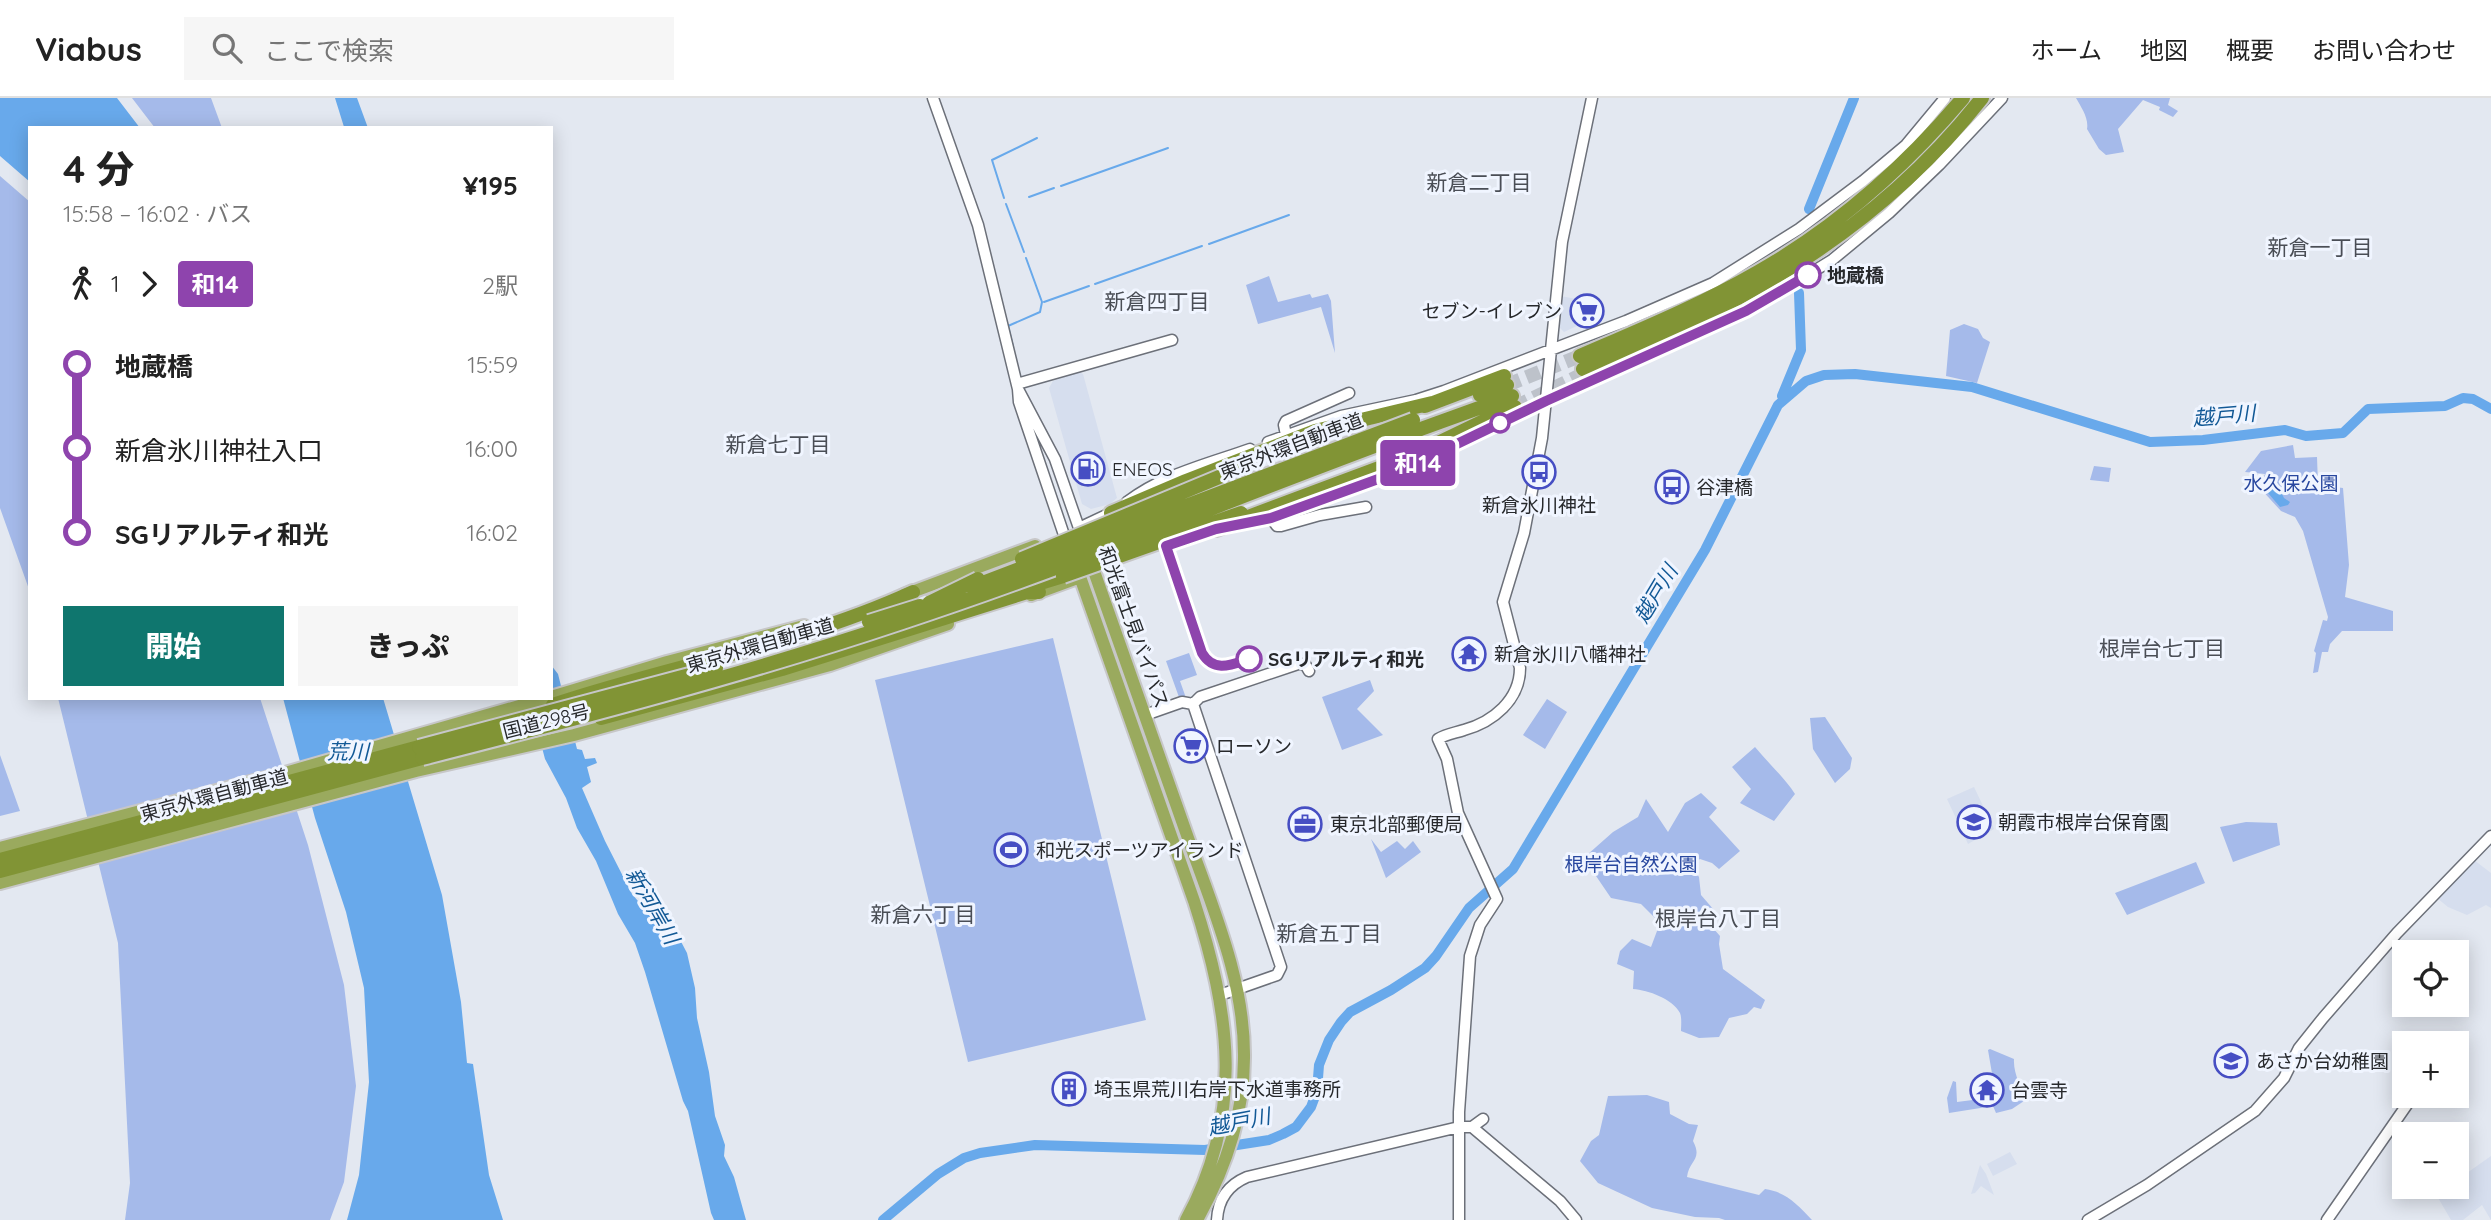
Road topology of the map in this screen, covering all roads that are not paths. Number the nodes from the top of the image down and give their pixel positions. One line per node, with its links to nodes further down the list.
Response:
1 (933, 98): 10 (street)
2 (1592, 98): 8 (street)
3 (1945, 98): 8 (street)
4 (1964, 98): 5 (highway)
5 (1982, 98)
6 (2002, 98): 13 (street)
7 (1172, 340): 9 (street)
8 (1551, 350): 13 (street); 18 (street)
9 (1046, 377): 10 (street); 15 (street)
10 (1017, 386): 15 (street); 26 (street)
11 (1510, 391): 14 (highway); 16 (highway, 東京外環自動車道); 25 (highway)
12 (1349, 393): 18 (street)
13 (1546, 401): 23 (street); 50 (street)
14 (1432, 403): 17 (highway); 21 (highway)
15 (1030, 411): 24 (street)
16 (1416, 425): 33 (highway, 東京外環自動車道, bridge); 34 (highway, 東京外環自動車道, bridge)
17 (1350, 430)
18 (1286, 435): 21 (street)
19 (1224, 475): 33 (highway, bridge)
20 (1366, 507): 23 (street)
21 (1111, 513): 24 (street)
22 (1241, 513): 34 (highway, bridge)
23 (1271, 518): 25 (street)
24 (1079, 528): 26 (highway, 国道298号); 29 (highway, 和光富士見バイパス)
25 (1216, 529): 29 (street)
26 (1064, 535): 27 (highway, 和光富士見バイパス); 28 (highway, 国道298号)
27 (1073, 558): 28 (highway); 29 (highway); 30 (highway, 和光富士見バイパス)
28 (986, 566): 31 (highway, 国道298号)
29 (1092, 566): 30 (highway, 国道298号); 39 (highway, 和光富士見バイパス)
30 (1080, 577): 32 (highway, 国道298号); 47 (highway, 和光富士見バイパス)
31 (913, 592): 36 (highway, 国道298号); 40 (highway, bridge)
32 (1040, 592): 40 (highway, bridge); 45 (highway, 国道298号)
33 (929, 603): 40 (highway, 東京外環自動車道, bridge)
34 (902, 622): 40 (highway, 東京外環自動車道, bridge)
35 (1309, 671): 38 (street)
36 (553, 697)
37 (542, 700): 42 (highway, 国道298号)
38 (1193, 704): 39 (street); 46 (street)
39 (1145, 715): 46 (highway, 和光富士見バイパス)
40 (478, 738): 43 (highway, 東京外環自動車道, bridge); 44 (highway, 東京外環自動車道, bridge)
41 (2491, 836): 57 (street)
42 (0, 848)
43 (0, 860)
44 (0, 871)
45 (0, 883)
46 (1238, 989): 47 (street); 53 (highway, 和光富士見バイパス)
47 (1220, 995): 52 (highway, 和光富士見バイパス)
48 (2405, 1108): 58 (street)
49 (1483, 1119): 51 (street)
50 (1459, 1127): 51 (street); 54 (street); 55 (street)
51 (1472, 1127): 56 (street)
52 (1186, 1220)
53 (1197, 1220)
54 (1216, 1220)
55 (1459, 1220)
56 (1576, 1220)
57 (2088, 1220)
58 (2327, 1220)

